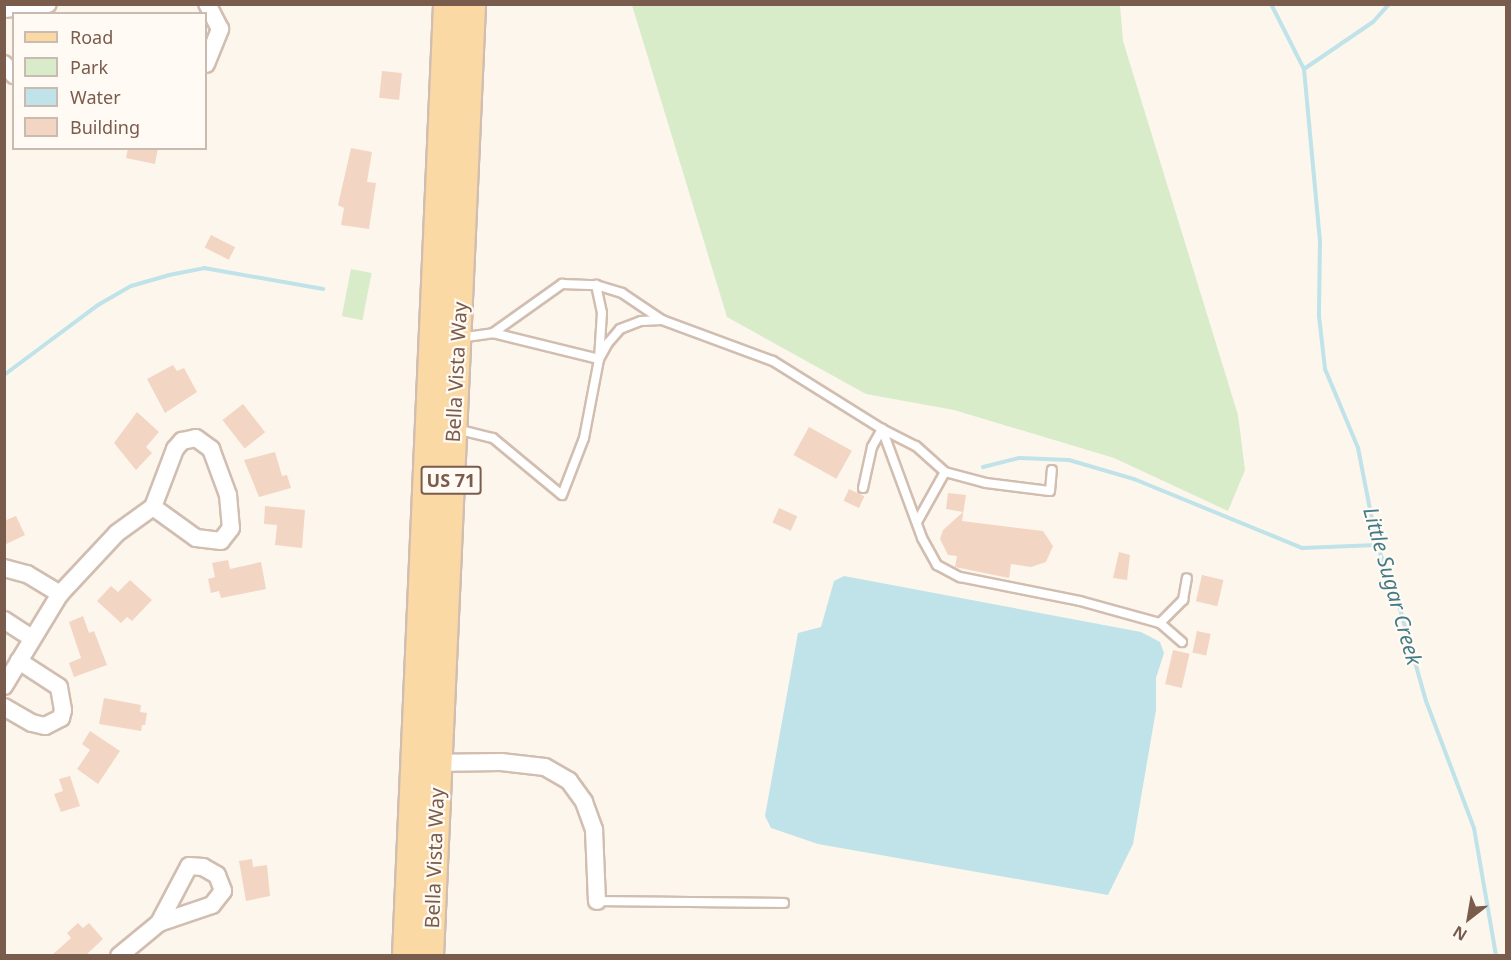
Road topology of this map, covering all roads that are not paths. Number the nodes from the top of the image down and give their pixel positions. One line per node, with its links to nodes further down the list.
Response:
1 (48, 4): 4 (street)
2 (447, 4): 29 (main road, Bella Vista Way / US 71)
3 (472, 4): 10 (main road, Bella Vista Way / US 71)
4 (4, 9)
5 (211, 10): 6 (street)
6 (207, 62)
7 (596, 285): 8 (lane); 9 (lane); 11 (lane)
8 (662, 320): 11 (lane); 13 (lane)
9 (493, 333): 10 (lane); 11 (lane)
10 (458, 338): 12 (main road, Bella Vista Way / US 71)
11 (599, 359): 12 (lane)
12 (453, 428): 29 (main road, Bella Vista Way / US 71)
13 (882, 429): 15 (lane); 16 (lane); 18 (lane)
14 (1052, 470): 15 (lane)
15 (945, 472): 18 (lane)
16 (862, 488)
17 (153, 507): 17 (street); 21 (street)
18 (917, 522): 23 (lane)
19 (4, 568): 21 (street)
20 (1187, 578): 23 (lane)
21 (60, 594): 24 (street)
22 (4, 620): 24 (street)
23 (1160, 623): 25 (lane)
24 (32, 638): 26 (street)
25 (1182, 642)
26 (19, 661): 27 (street); 28 (street)
27 (4, 686)
28 (4, 707)
29 (426, 763): 30 (street); 34 (main road, Bella Vista Way / US 71); 35 (main road, Bella Vista Way / US 71)
30 (597, 901): 31 (lane)
31 (784, 903)
32 (159, 923): 33 (street)
33 (119, 956)
34 (406, 956)
35 (430, 956)

